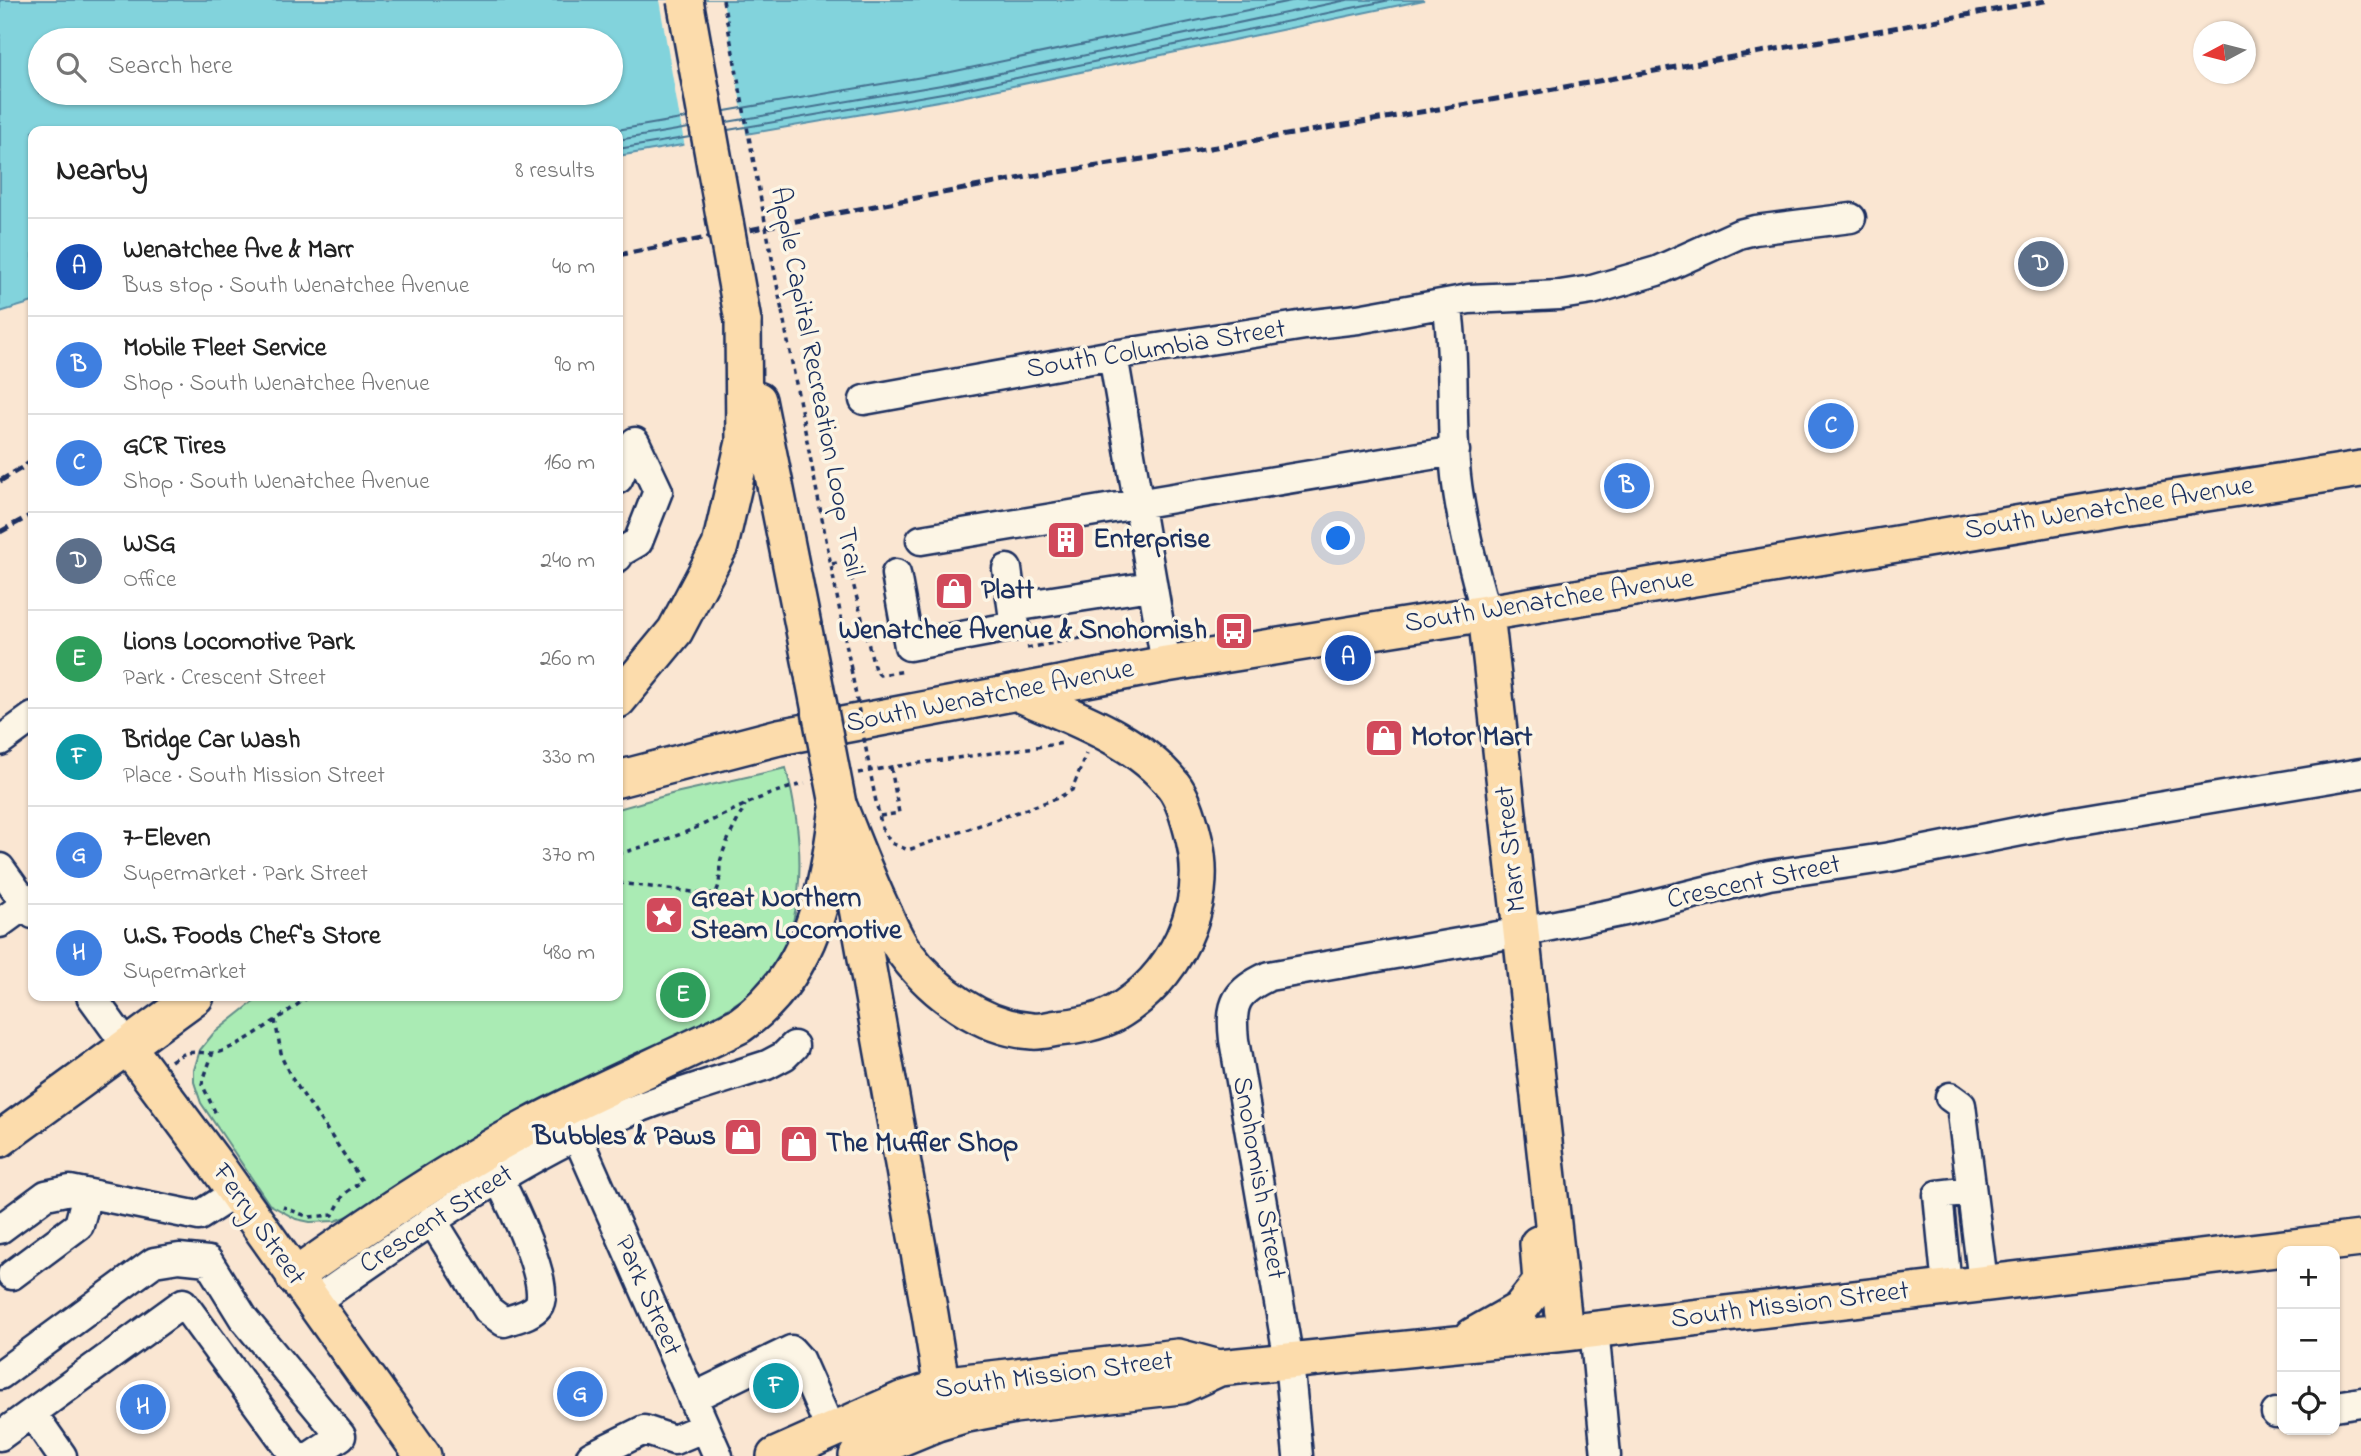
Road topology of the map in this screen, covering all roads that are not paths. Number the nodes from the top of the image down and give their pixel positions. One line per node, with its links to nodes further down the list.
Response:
1 (685, 0): 4 (main road, bridge)
2 (1851, 218): 3 (street, South Columbia Street)
3 (1447, 303): 5 (street, South Columbia Street); 8 (street, Marr Street)
4 (743, 321): 20 (main road); 25 (main road, bridge)
5 (1113, 355): 6 (street, South Columbia Street); 10 (street)
6 (864, 400)
7 (626, 444): 12 (street)
8 (1455, 451): 10 (street); 17 (street, Marr Street)
9 (2361, 469): 17 (main road, South Wenatchee Avenue)
10 (1138, 504): 11 (street); 15 (street)
11 (921, 540)
12 (623, 551)
13 (1007, 569): 16 (street)
14 (896, 574): 16 (street)
15 (1152, 586): 16 (street); 18 (street)
16 (1013, 607)
17 (1486, 613): 18 (main road, South Wenatchee Avenue); 30 (main road, Marr Street)
18 (1166, 664): 19 (main road, South Wenatchee Avenue)
19 (1016, 692): 24 (main road, South Wenatchee Avenue); 25 (main road)
20 (623, 694)
21 (28, 721): 22 (street)
22 (0, 741)
23 (2361, 773): 30 (street, Crescent Street)
24 (623, 778)
25 (836, 787): 51 (main road); 59 (main road)
26 (0, 868): 27 (street)
27 (28, 902)
28 (28, 908): 29 (street)
29 (0, 923)
30 (1521, 932): 31 (street, Crescent Street); 40 (main road, Marr Street)
31 (1239, 996): 55 (street, Snohomish Street)
32 (95, 1001): 35 (street, Ferry Street)
33 (189, 1001): 35 (main road)
34 (794, 1045): 37 (street, Crescent Street)
35 (128, 1047): 38 (main road); 42 (main road, Ferry Street)
36 (1950, 1097): 41 (street)
37 (577, 1136): 39 (street, Crescent Street); 57 (street, Park Street)
38 (0, 1139)
39 (498, 1178): 44 (street, Crescent Street); 44 (street)
40 (1548, 1188): 53 (main road, Marr Street); 54 (main road, Marr Street)
41 (1971, 1191): 49 (street); 50 (street)
42 (236, 1193): 43 (street); 51 (main road, Ferry Street)
43 (88, 1194): 45 (street); 47 (street)
44 (425, 1224): 51 (street, Crescent Street)
45 (0, 1229)
46 (2361, 1239): 49 (main road, South Mission Street)
47 (12, 1275)
48 (219, 1279): 52 (street); 56 (street); 68 (street)
49 (1983, 1282): 50 (main road, South Mission Street)
50 (1947, 1287): 53 (main road, South Mission Street)
51 (303, 1290): 65 (main road, Ferry Street)
52 (183, 1303): 61 (street); 67 (street)
53 (1579, 1331): 54 (main road, South Mission Street); 74 (street, Marr Street)
54 (1462, 1343): 55 (main road, South Mission Street)
55 (1289, 1361): 59 (main road, South Mission Street); 73 (street, Snohomish Street)
56 (0, 1375)
57 (692, 1398): 62 (street, Park Street); 63 (street)
58 (2361, 1402): 60 (street)
59 (944, 1403): 63 (main road, South Mission Street); 72 (main road, South Mission Street)
60 (2340, 1405)
61 (32, 1413): 64 (street); 66 (street)
62 (705, 1427): 69 (street); 70 (street, Park Street)
63 (831, 1431): 71 (main road, South Mission Street)
64 (0, 1436)
65 (414, 1453)
66 (62, 1456)
67 (295, 1456)
68 (311, 1456)
69 (592, 1456)
70 (718, 1456)
71 (775, 1456)
72 (857, 1456)
73 (1298, 1456)
74 (1606, 1456)

